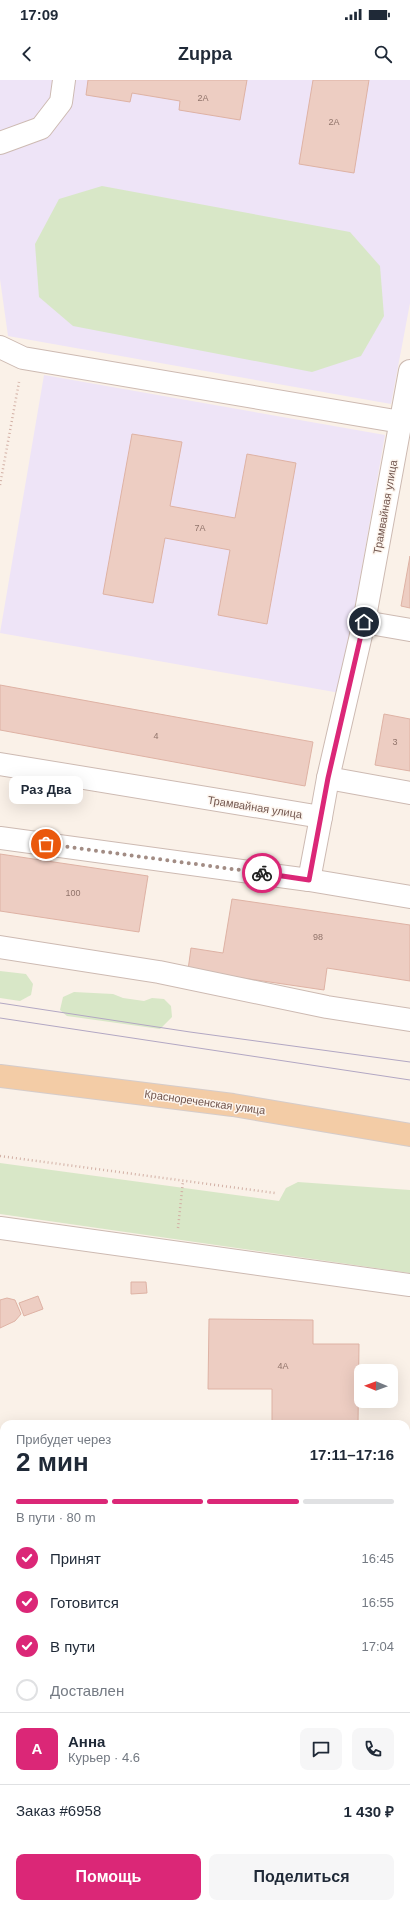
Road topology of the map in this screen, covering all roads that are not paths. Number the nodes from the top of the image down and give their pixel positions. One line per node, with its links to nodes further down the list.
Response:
1 (64, 80): 2 (street)
2 (0, 143)
3 (0, 346): 5 (street)
4 (410, 371): 5 (street, Трамвайная улица)
5 (401, 422): 6 (street, Трамвайная улица)
6 (402, 462): 7 (street, Трамвайная улица)
7 (364, 622): 8 (street); 10 (street, Трамвайная улица)
8 (410, 630)
9 (0, 764): 12 (street, Трамвайная улица)
10 (328, 778): 11 (street); 12 (street, Трамвайная улица)
11 (410, 793)
12 (321, 817): 14 (street)
13 (0, 838): 14 (street)
14 (309, 880): 15 (street)
15 (410, 897)
16 (0, 947): 17 (street)
17 (410, 1020)
18 (0, 1076): 19 (main road, Краснореченская улица)
19 (410, 1134)
20 (0, 1228): 21 (street)
21 (410, 1285)

